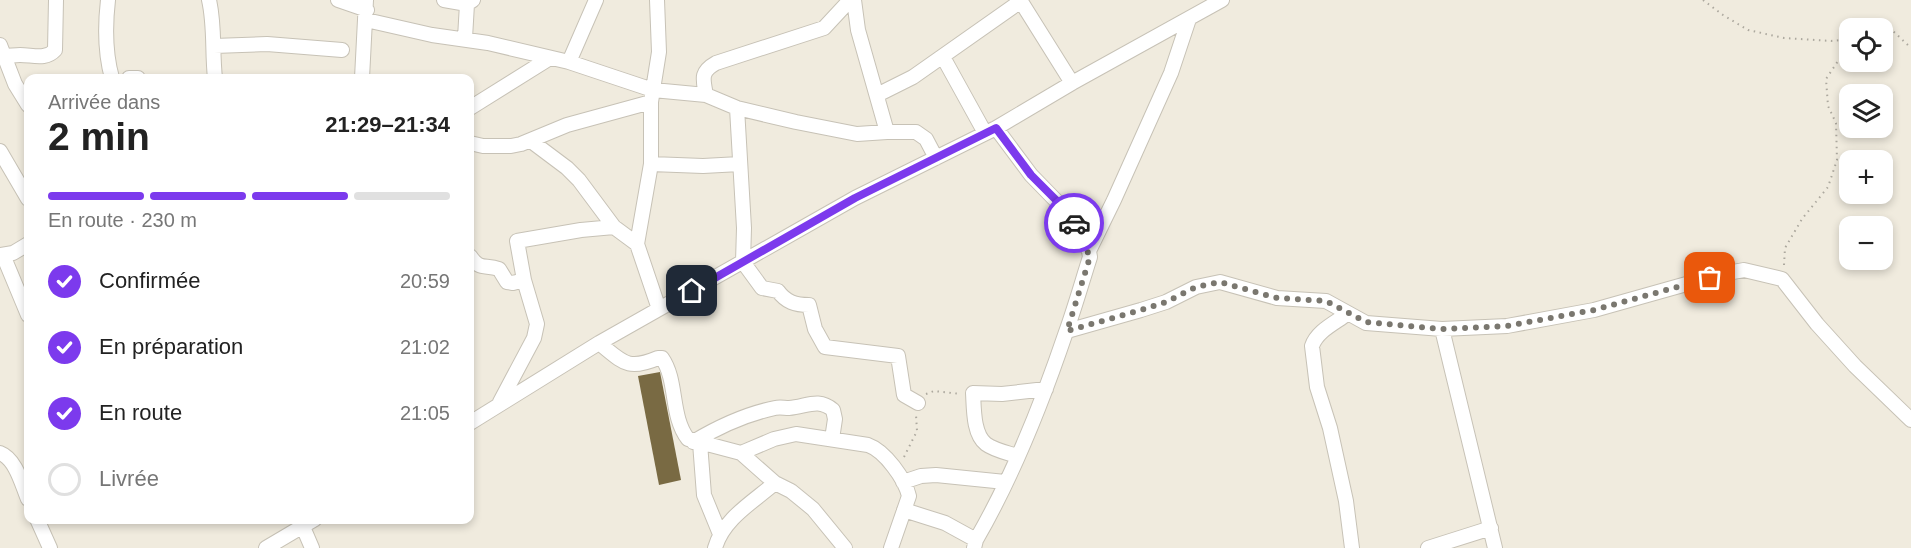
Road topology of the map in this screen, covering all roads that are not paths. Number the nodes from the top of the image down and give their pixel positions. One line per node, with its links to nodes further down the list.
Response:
1 (56, 0): 17 (street)
2 (108, 0): 21 (street)
3 (209, 0): 15 (street)
4 (338, 0): 12 (street)
5 (444, 0): 11 (street)
6 (596, 0): 20 (street)
7 (657, 0): 27 (street)
8 (852, 0): 25 (street); 26 (street)
9 (1222, 0): 13 (street)
10 (1020, 1): 18 (street); 24 (street)
11 (470, 2): 14 (street)
12 (366, 10): 14 (street); 23 (street)
13 (1189, 19): 24 (street); 44 (street)
14 (465, 38): 19 (street)
15 (214, 46): 16 (street); 22 (street)
16 (342, 50)
17 (3, 57): 28 (street)
18 (943, 57): 26 (street); 31 (street)
19 (550, 58): 20 (street); 29 (street)
20 (569, 62): 27 (street)
21 (111, 74)
22 (215, 74)
23 (362, 74)
24 (1072, 83): 31 (street)
25 (706, 95): 27 (street); 30 (street)
26 (877, 95): 32 (street)
27 (652, 96): 33 (street); 37 (street)
28 (24, 99)
29 (474, 106)
30 (737, 108): 32 (street); 38 (street)
31 (990, 131): 36 (street); 44 (street)
32 (887, 132): 36 (street)
33 (531, 141): 34 (street); 41 (street)
34 (474, 144)
35 (0, 152): 39 (street)
36 (936, 158): 46 (street)
37 (651, 164): 38 (street); 42 (street)
38 (740, 164): 46 (street)
39 (4, 170): 40 (street)
40 (24, 194)
41 (615, 227): 42 (street); 48 (street)
42 (638, 244): 50 (street)
43 (24, 246): 45 (street)
44 (1089, 251): 53 (street)
45 (2, 255): 49 (street)
46 (742, 262): 50 (street); 56 (street)
47 (474, 263): 48 (street)
48 (524, 280): 57 (street)
49 (24, 306)
50 (659, 309): 54 (street)
51 (1347, 314): 52 (street); 53 (street); 82 (street)
52 (1442, 329): 59 (street); 73 (street)
53 (1067, 331): 55 (street)
54 (599, 343): 57 (street); 61 (street)
55 (1046, 389): 64 (street); 64 (street)
56 (918, 403)
57 (499, 404): 58 (street)
58 (474, 420)
59 (1911, 420)
60 (832, 439): 61 (street); 63 (street); 65 (street)
61 (696, 443): 63 (street); 74 (street)
62 (0, 453): 68 (street)
63 (741, 453): 67 (street)
64 (1017, 456): 66 (street)
65 (901, 478): 66 (street); 69 (street)
66 (1005, 482): 75 (street)
67 (775, 483): 74 (street); 80 (street)
68 (24, 490)
69 (904, 510): 75 (street); 81 (street)
70 (38, 524): 76 (street)
71 (307, 524): 77 (street)
72 (309, 524): 78 (street)
73 (1491, 528): 83 (street); 84 (street)
74 (720, 534): 79 (street)
75 (975, 544)
76 (44, 546)
77 (267, 548)
78 (312, 548)
79 (715, 548)
80 (845, 548)
81 (891, 548)
82 (1352, 548)
83 (1428, 548)
84 (1496, 548)

